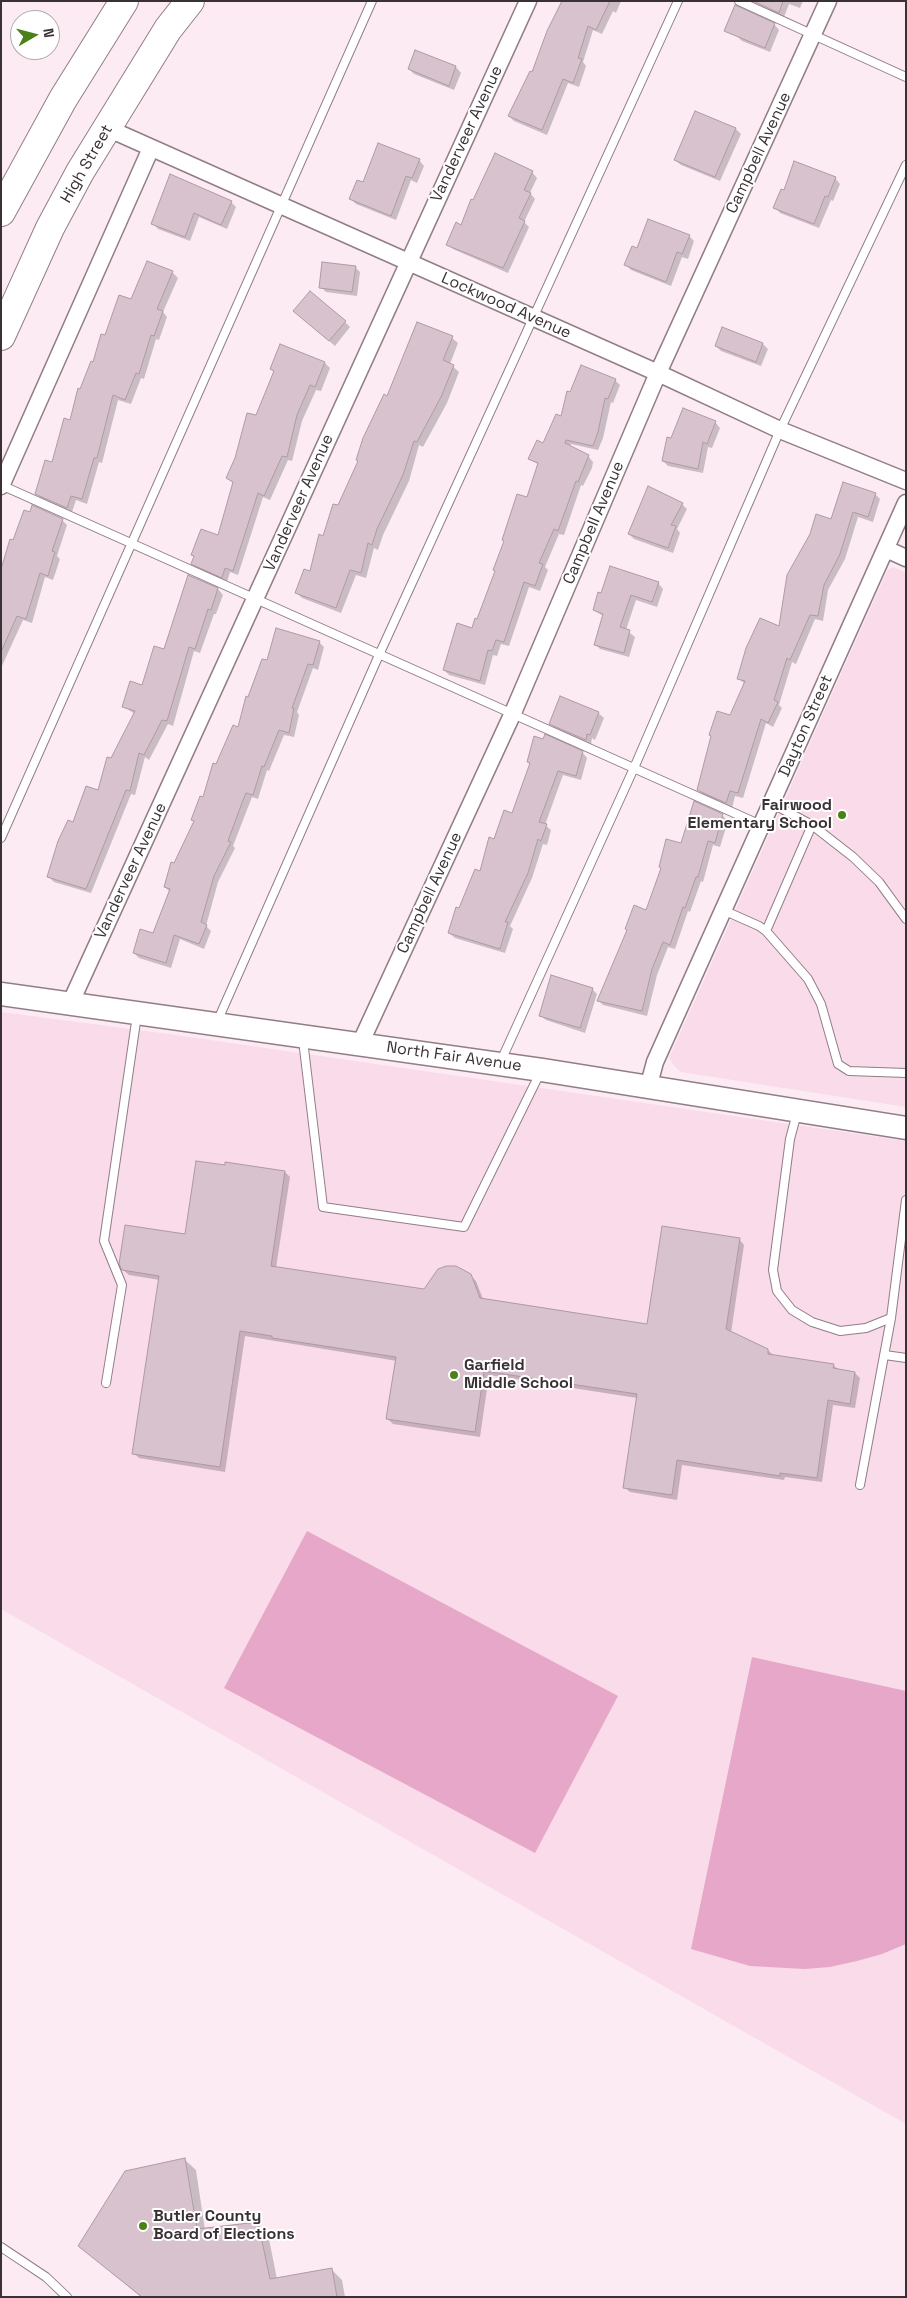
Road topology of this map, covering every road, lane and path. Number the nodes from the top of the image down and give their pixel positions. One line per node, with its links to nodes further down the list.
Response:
1 (124, 1): 14 (highway)
2 (190, 1): 10 (highway, High Street)
3 (372, 1): 13 (lane)
4 (528, 1): 15 (street, Vanderveer Avenue)
5 (678, 1): 16 (lane)
6 (739, 1): 8 (lane)
7 (828, 1): 8 (street, Campbell Avenue)
8 (812, 36): 9 (lane); 18 (street, Campbell Avenue)
9 (906, 77)
10 (107, 128): 11 (street, Lockwood Avenue); 17 (highway, High Street)
11 (151, 148): 13 (street, Lockwood Avenue); 21 (street)
12 (906, 165): 19 (lane)
13 (282, 205): 15 (street, Lockwood Avenue); 23 (lane)
14 (1, 212)
15 (408, 262): 16 (street, Lockwood Avenue); 26 (street, Vanderveer Avenue)
16 (533, 318): 18 (street, Lockwood Avenue); 27 (lane)
17 (1, 336)
18 (658, 373): 19 (street, Lockwood Avenue); 28 (street, Campbell Avenue)
19 (780, 430): 20 (street, Lockwood Avenue); 29 (lane)
20 (906, 481)
21 (1, 485): 23 (lane)
22 (906, 502): 24 (street, Dayton Street)
23 (131, 542): 26 (lane); 33 (lane)
24 (886, 549): 25 (street); 30 (street, Dayton Street)
25 (906, 558)
26 (256, 598): 27 (lane); 38 (street, Vanderveer Avenue)
27 (379, 655): 28 (lane); 40 (lane)
28 (512, 715): 29 (lane); 42 (street, Campbell Avenue)
29 (634, 768): 31 (lane); 43 (lane)
30 (771, 804): 31 (street, Dayton Street); 32 (lane)
31 (761, 824): 34 (street, Dayton Street)
32 (812, 826): 35 (lane); 36 (lane)
33 (1, 838)
34 (723, 910): 36 (lane); 46 (street, Dayton Street)
35 (906, 918)
36 (766, 932): 45 (lane)
37 (1, 994): 38 (street, North Fair Avenue)
38 (70, 1004): 39 (street, North Fair Avenue)
39 (138, 1013): 40 (street, North Fair Avenue); 53 (lane)
40 (217, 1022): 41 (street, North Fair Avenue)
41 (303, 1035): 42 (street, North Fair Avenue); 44 (lane)
42 (360, 1044): 43 (street, North Fair Avenue)
43 (500, 1064): 44 (street, North Fair Avenue)
44 (542, 1070): 46 (street, North Fair Avenue)
45 (906, 1073)
46 (648, 1088): 47 (street, North Fair Avenue)
47 (798, 1111): 48 (street, North Fair Avenue); 50 (lane)
48 (906, 1128)
49 (906, 1200): 50 (lane)
50 (891, 1318): 51 (lane)
51 (885, 1355): 52 (lane); 54 (lane)
52 (906, 1358)
53 (106, 1383)
54 (860, 1485)
55 (1, 2247): 56 (lane)
56 (67, 2297)

